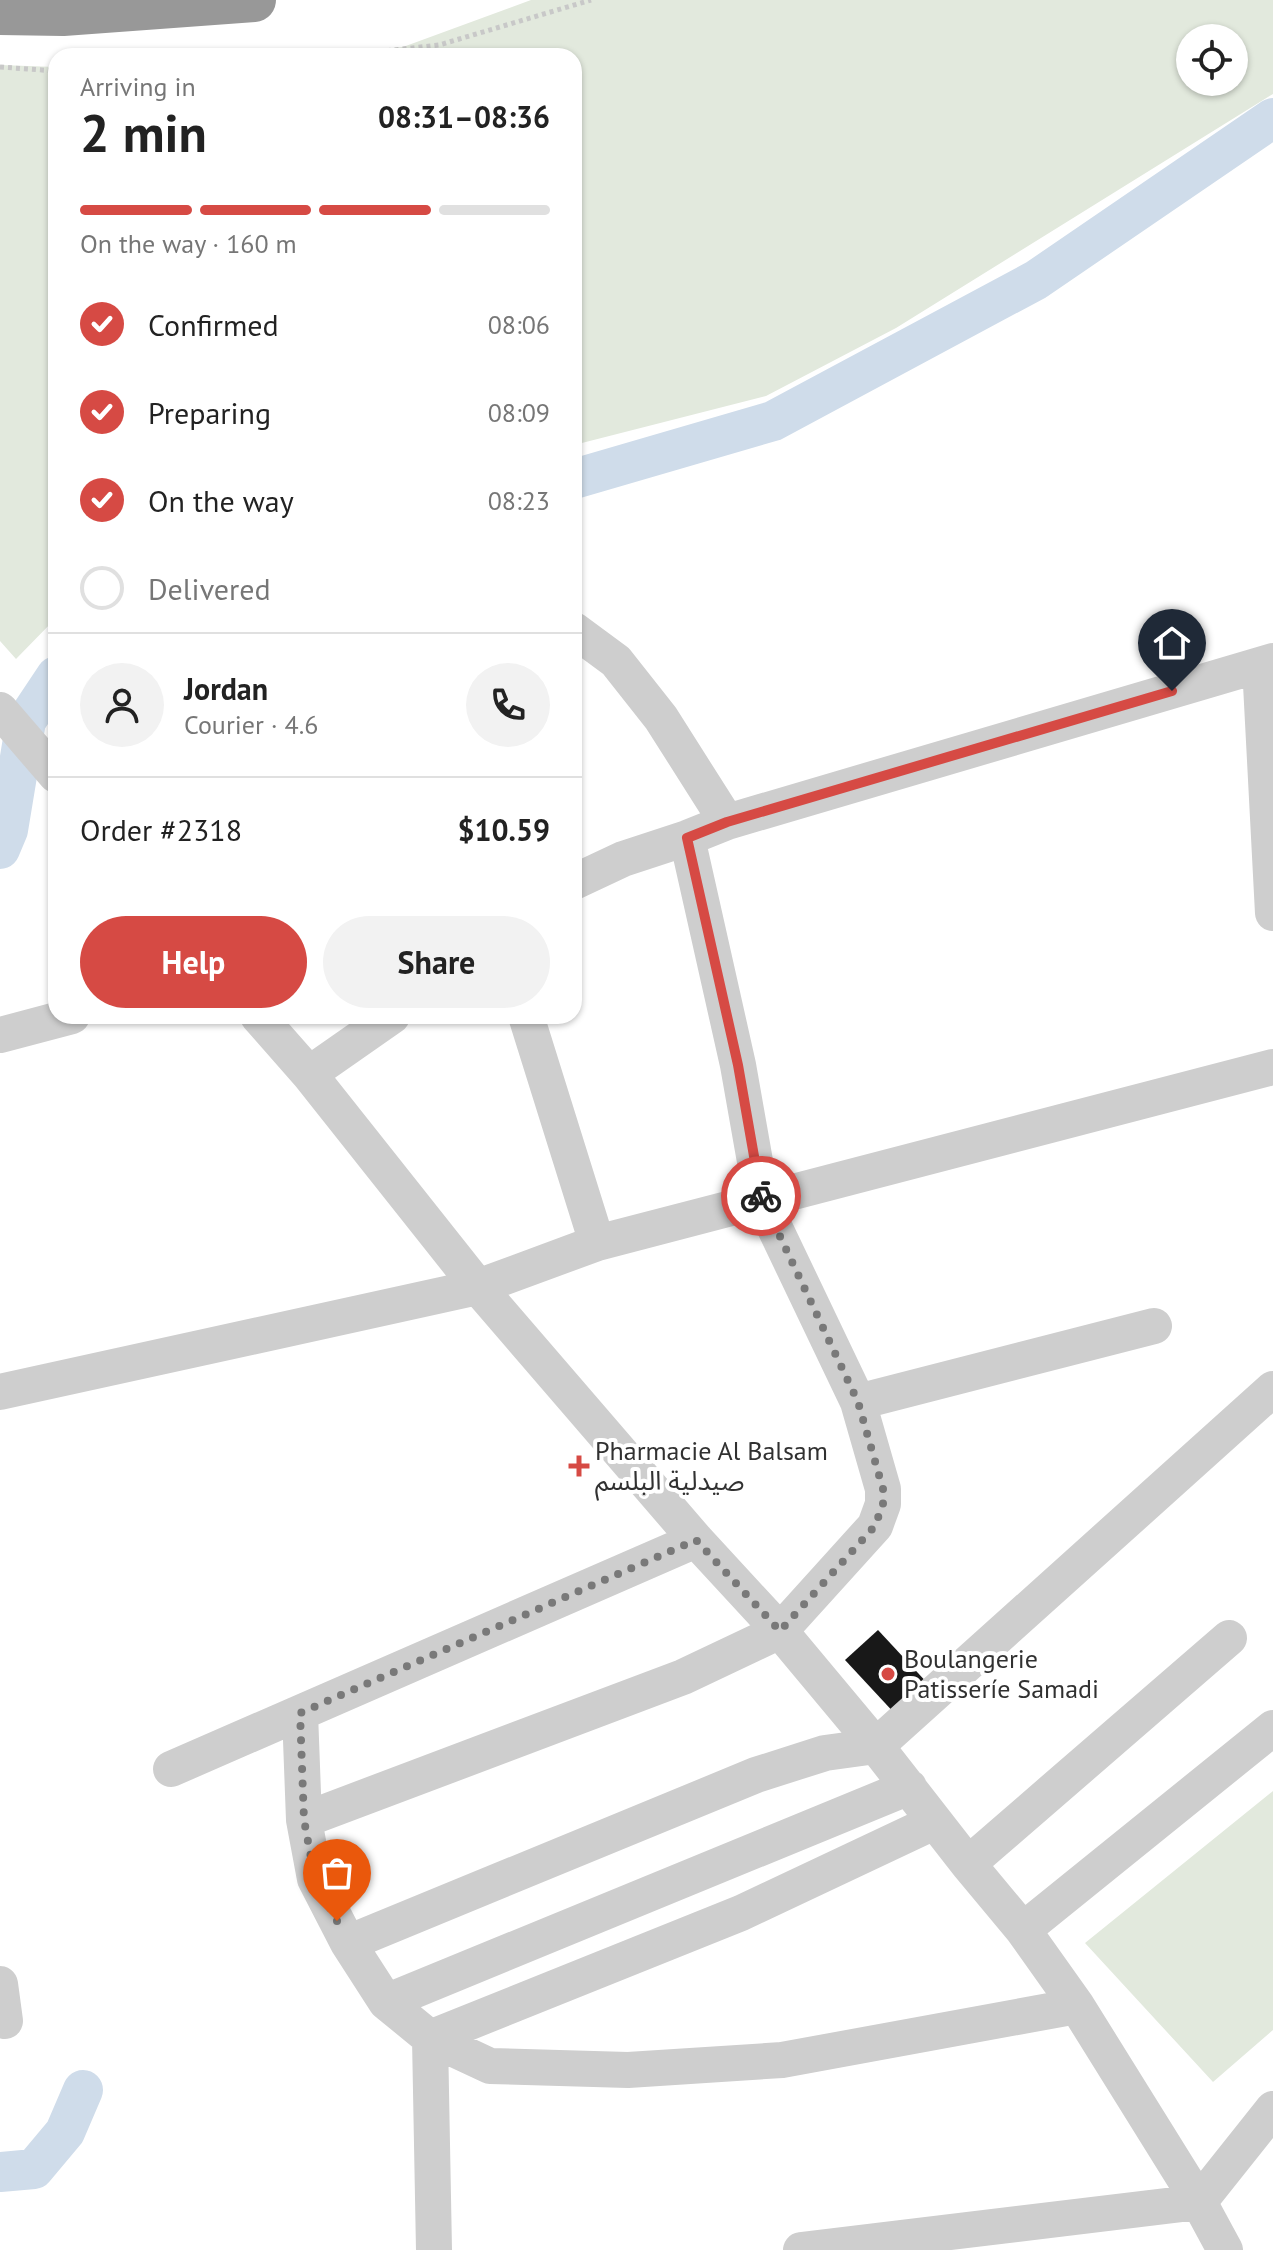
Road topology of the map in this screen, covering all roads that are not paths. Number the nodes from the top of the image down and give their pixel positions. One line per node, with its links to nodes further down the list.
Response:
1 (254, 0): 2 (highway)
2 (0, 13)
3 (582, 636): 7 (street)
4 (1267, 663): 7 (street); 10 (street)
5 (0, 710): 6 (street)
6 (48, 766)
7 (727, 822): 8 (street)
8 (687, 838): 9 (street); 18 (street)
9 (582, 878)
10 (1273, 913)
11 (48, 1022): 15 (street)
12 (265, 1024): 17 (street)
13 (381, 1024): 17 (street)
14 (529, 1024): 19 (street)
15 (0, 1035)
16 (1273, 1067): 18 (street)
17 (309, 1074): 20 (street)
18 (762, 1201): 19 (street); 24 (street)
19 (597, 1243): 20 (street)
20 (478, 1287): 23 (street); 25 (street)
21 (1154, 1326): 24 (street)
22 (1273, 1389): 30 (street)
23 (0, 1392)
24 (858, 1402): 26 (street)
25 (696, 1540): 26 (street); 28 (street)
26 (780, 1631): 30 (street); 33 (street)
27 (1229, 1638): 35 (street)
28 (300, 1713): 31 (street); 33 (street)
29 (1273, 1728): 36 (street)
30 (876, 1746): 32 (street); 37 (street)
31 (171, 1769)
32 (909, 1787): 34 (street); 39 (street)
33 (304, 1820): 37 (street)
34 (934, 1822): 35 (street); 42 (street)
35 (968, 1864): 36 (street)
36 (1023, 1930): 40 (street)
37 (348, 1943): 39 (street)
38 (0, 1984): 41 (street)
39 (386, 2002): 42 (street)
40 (1077, 2006): 42 (street); 44 (street)
41 (5, 2021)
42 (430, 2038): 45 (street)
43 (1273, 2109): 44 (street)
44 (1199, 2202): 46 (street); 47 (street)
45 (434, 2250)
46 (801, 2250)
47 (1225, 2250)

